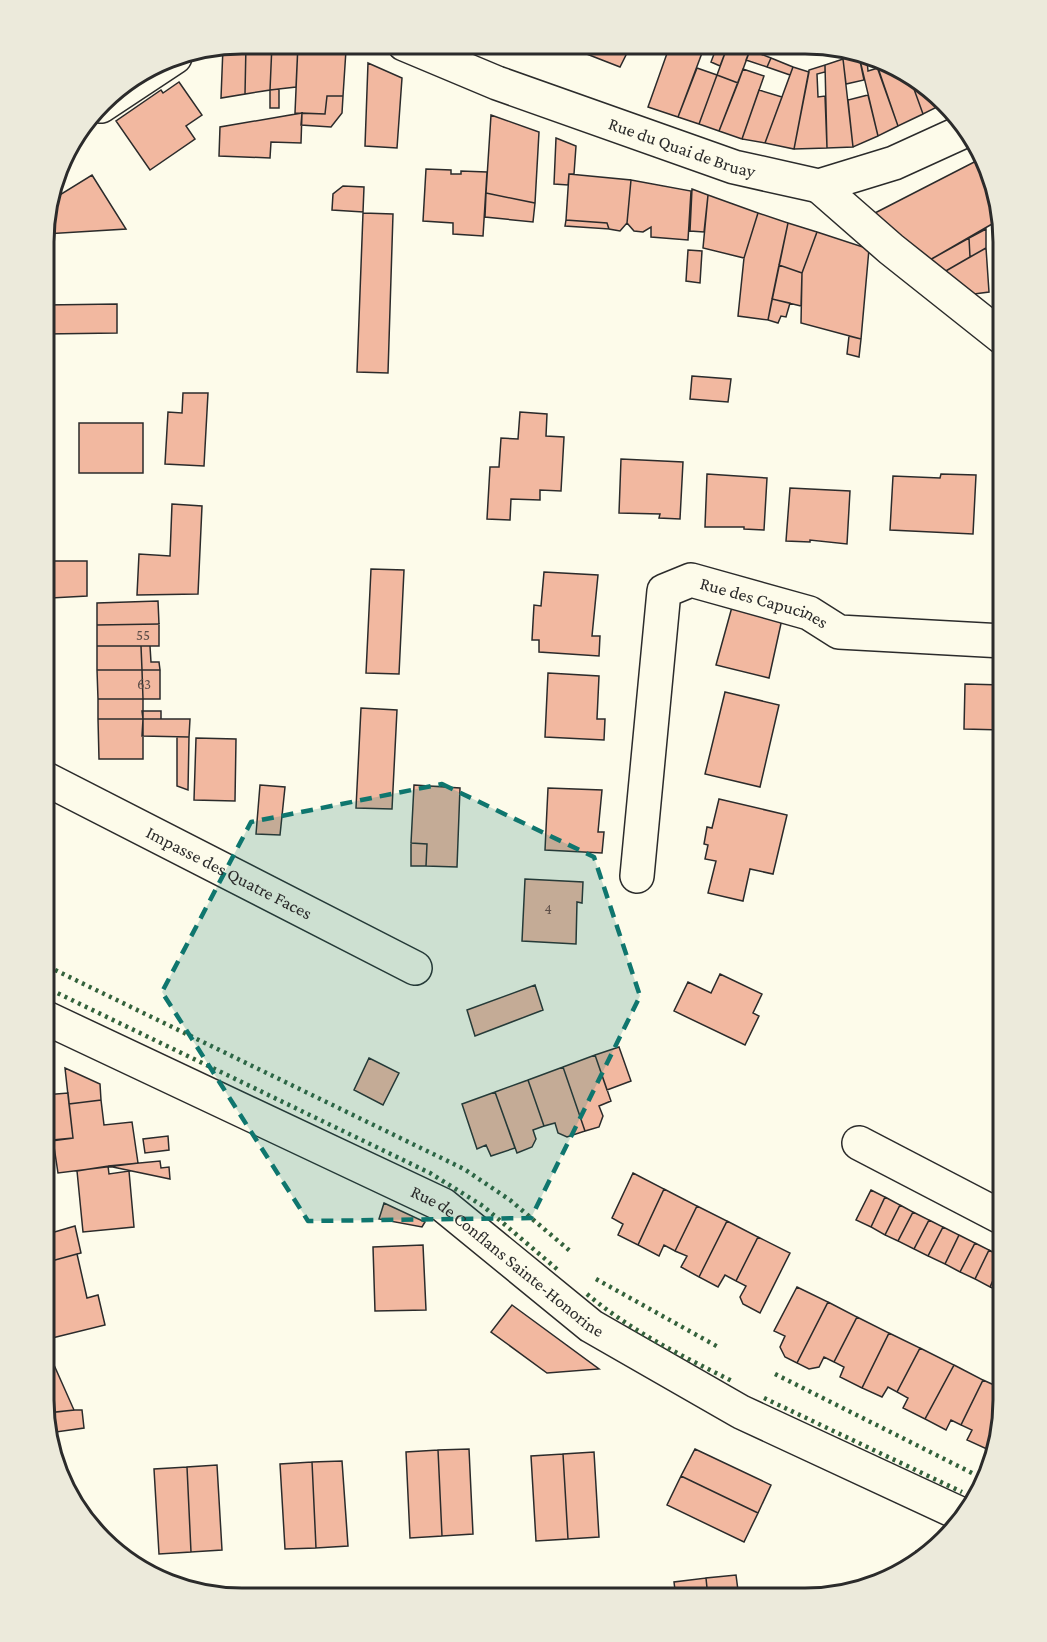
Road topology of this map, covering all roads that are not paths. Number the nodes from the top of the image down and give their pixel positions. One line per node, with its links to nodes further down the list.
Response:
1 (428, 54): 3 (street, Rue du Quai de Bruay)
2 (958, 134): 3 (street, Rue du Quai de Bruay)
3 (819, 186): 4 (street)
4 (993, 329)
5 (993, 640): 7 (street, Rue des Capucines)
6 (54, 783): 8 (street, Impasse des Quatre Faces)
7 (637, 876)
8 (416, 968)
9 (54, 1022): 12 (street, Rue de Conflans Sainte-Honorine)
10 (859, 1143): 11 (street)
11 (993, 1213)
12 (956, 1512)

